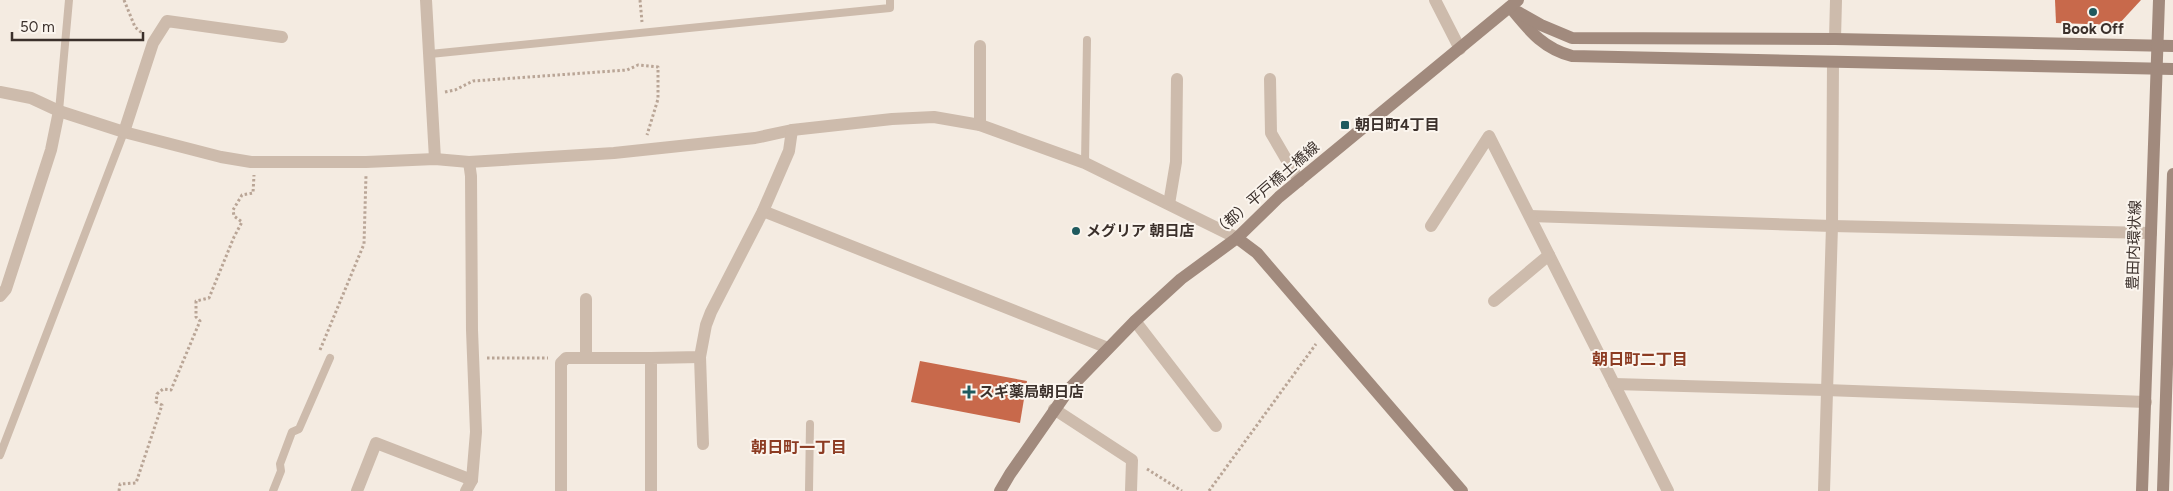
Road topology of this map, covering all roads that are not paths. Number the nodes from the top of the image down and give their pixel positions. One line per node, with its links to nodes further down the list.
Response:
1 (69, 0): 22 (lane)
2 (426, 0): 15 (street)
3 (890, 0): 15 (lane)
4 (1435, 0): 14 (street)
5 (1836, 0): 9 (street)
6 (2158, 0): 12 (street, 豊田内環状線)
7 (1514, 4): 9 (street); 14 (street, （都）平戸橋土橋線); 16 (street)
8 (282, 37): 25 (street)
9 (1835, 39): 12 (street)
10 (1087, 40): 28 (lane)
11 (980, 46): 23 (street)
12 (2156, 46): 13 (street); 17 (street, 豊田内環状線)
13 (2173, 46)
14 (1460, 49): 30 (street, （都）平戸橋土橋線)
15 (430, 54): 26 (street)
16 (1833, 62): 17 (street); 35 (street)
17 (2156, 68): 18 (street); 36 (street, 豊田内環状線)
18 (2173, 69)
19 (1177, 79): 31 (street)
20 (1270, 79): 30 (street)
21 (0, 92): 22 (street)
22 (59, 111): 25 (street); 40 (street)
23 (980, 125): 24 (street); 28 (street)
24 (792, 130): 27 (street); 32 (street)
25 (124, 132): 26 (street); 58 (lane)
26 (434, 159): 27 (street)
27 (469, 162): 59 (street)
28 (1085, 163): 31 (street)
29 (2173, 174): 37 (street)
30 (1299, 181): 38 (street, （都）平戸橋土橋線)
31 (1169, 204): 38 (street)
32 (763, 211): 45 (street); 46 (street)
33 (1530, 216): 34 (street); 35 (street); 39 (street)
34 (1431, 226)
35 (1832, 226): 36 (street); 51 (street)
36 (2150, 233): 53 (street, 豊田内環状線)
37 (2172, 234): 52 (street)
38 (1237, 238): 44 (street, （都）平戸橋土橋線); 67 (street)
39 (1549, 255): 43 (street); 50 (street)
40 (6, 270): 41 (street)
41 (0, 296)
42 (586, 300): 48 (street)
43 (1494, 301)
44 (1134, 320): 45 (street, （都）平戸橋土橋線); 56 (street)
45 (1108, 348): 54 (street, （都）平戸橋土橋線)
46 (700, 357): 49 (street); 57 (street)
47 (330, 358): 60 (lane)
48 (586, 358): 49 (street); 62 (street)
49 (651, 358): 63 (street)
50 (1614, 384): 51 (street); 68 (street)
51 (1826, 390): 53 (street); 69 (street)
52 (2170, 401): 71 (street)
53 (2146, 402): 70 (street, 豊田内環状線)
54 (1054, 409): 65 (street, （都）平戸橋土橋線); 66 (street)
55 (810, 424): 64 (lane)
56 (1216, 426)
57 (703, 444)
58 (0, 455)
59 (469, 486): 61 (street)
60 (273, 491)
61 (357, 491)
62 (561, 491)
63 (651, 491)
64 (809, 491)
65 (1000, 491)
66 (1131, 491)
67 (1462, 491)
68 (1668, 491)
69 (1824, 491)
70 (2142, 491)
71 (2163, 491)

